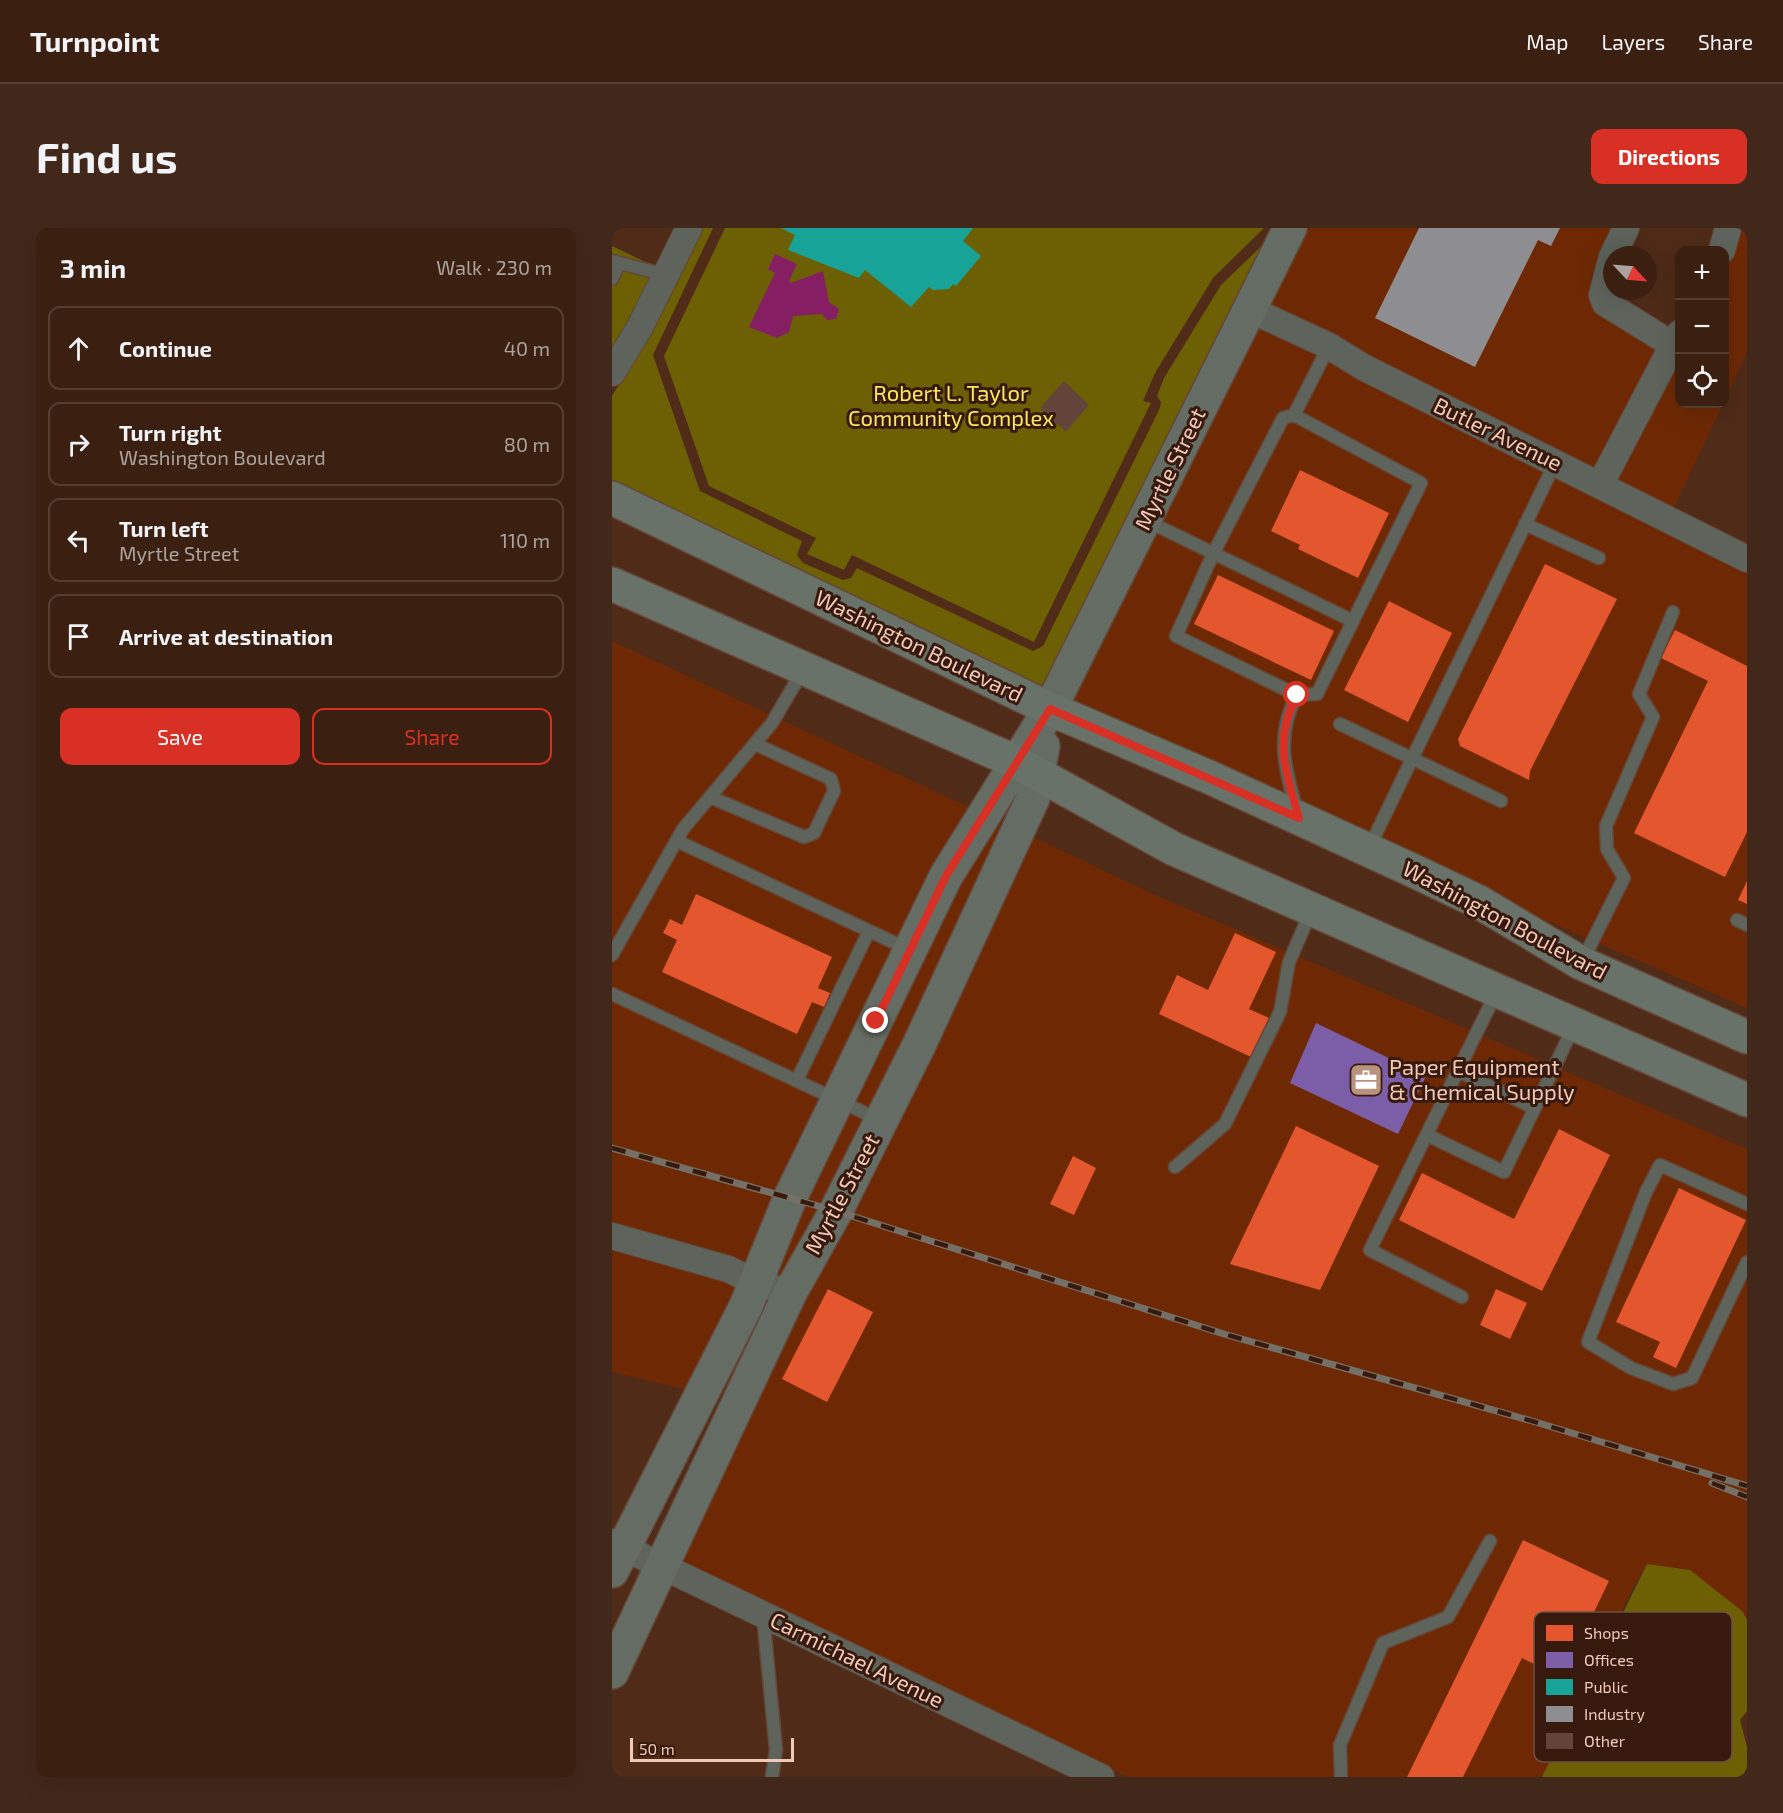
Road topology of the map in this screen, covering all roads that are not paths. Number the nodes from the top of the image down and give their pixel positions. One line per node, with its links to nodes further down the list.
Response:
1 (689, 228): 8 (street)
2 (1290, 228): 11 (street, Myrtle Street)
3 (1626, 228): 5 (street)
4 (1728, 228): 6 (street)
5 (1618, 246)
6 (1723, 246)
7 (616, 263): 8 (lane); 9 (lane)
8 (666, 275): 15 (street)
9 (612, 279)
10 (1604, 300): 12 (street)
11 (1249, 309): 14 (street, Butler Avenue); 20 (street, Myrtle Street)
12 (1675, 338)
13 (1675, 341): 18 (street)
14 (1329, 346): 16 (lane); 17 (street, Butler Avenue)
15 (612, 373)
16 (1294, 416): 22 (lane); 27 (lane)
17 (1555, 463): 18 (street, Butler Avenue); 21 (lane)
18 (1600, 485): 24 (street, Butler Avenue)
19 (612, 498): 30 (main road, Washington Boulevard)
20 (1144, 520): 22 (lane); 30 (street, Myrtle Street)
21 (1525, 524): 23 (lane); 33 (lane)
22 (1213, 554): 27 (lane); 29 (lane)
23 (1599, 558)
24 (1747, 559)
25 (612, 584): 28 (main road)
26 (1673, 612): 44 (lane)
27 (1353, 621): 29 (lane)
28 (804, 668): 32 (lane); 34 (main road)
29 (1297, 695): 37 (lane)
30 (1050, 709): 34 (street, Myrtle Street); 37 (main road, Washington Boulevard)
31 (1340, 724): 33 (lane)
32 (755, 744): 35 (lane); 35 (lane)
33 (1413, 758): 36 (lane); 39 (lane)
34 (1027, 768): 40 (main road); 42 (street, Myrtle Street); 54 (street, Myrtle Street)
35 (710, 797): 38 (lane)
36 (1501, 801)
37 (1299, 818): 39 (main road, Washington Boulevard)
38 (677, 841): 41 (lane); 43 (lane)
39 (1368, 850): 44 (main road, Washington Boulevard)
40 (1311, 909): 45 (main road); 56 (lane)
41 (869, 931): 42 (lane); 50 (lane)
42 (911, 950): 51 (street, Myrtle Street)
43 (612, 955)
44 (1581, 963): 48 (main road, Washington Boulevard)
45 (1498, 990): 47 (main road); 49 (lane)
46 (612, 994): 50 (lane)
47 (1575, 1023): 52 (main road); 53 (lane)
48 (1747, 1037)
49 (1458, 1071): 53 (lane); 55 (lane)
50 (797, 1080): 51 (lane)
51 (837, 1100): 54 (lane); 60 (street, Myrtle Street)
52 (1747, 1100)
53 (1534, 1108): 55 (lane)
54 (881, 1121): 61 (street, Myrtle Street)
55 (1427, 1135): 62 (lane)
56 (1176, 1167)
57 (1747, 1204): 59 (lane)
58 (612, 1236): 60 (street)
59 (1747, 1262)
60 (755, 1282): 61 (street); 64 (street, Myrtle Street)
61 (790, 1293): 65 (street, Myrtle Street)
62 (1462, 1297)
63 (1490, 1541): 70 (lane)
64 (616, 1554): 65 (street, Carmichael Avenue)
65 (661, 1566): 66 (street, Carmichael Avenue); 67 (street, Myrtle Street)
66 (763, 1615): 68 (lane); 69 (street, Carmichael Avenue)
67 (612, 1672)
68 (772, 1777)
69 (1101, 1777)
70 (1341, 1777)

